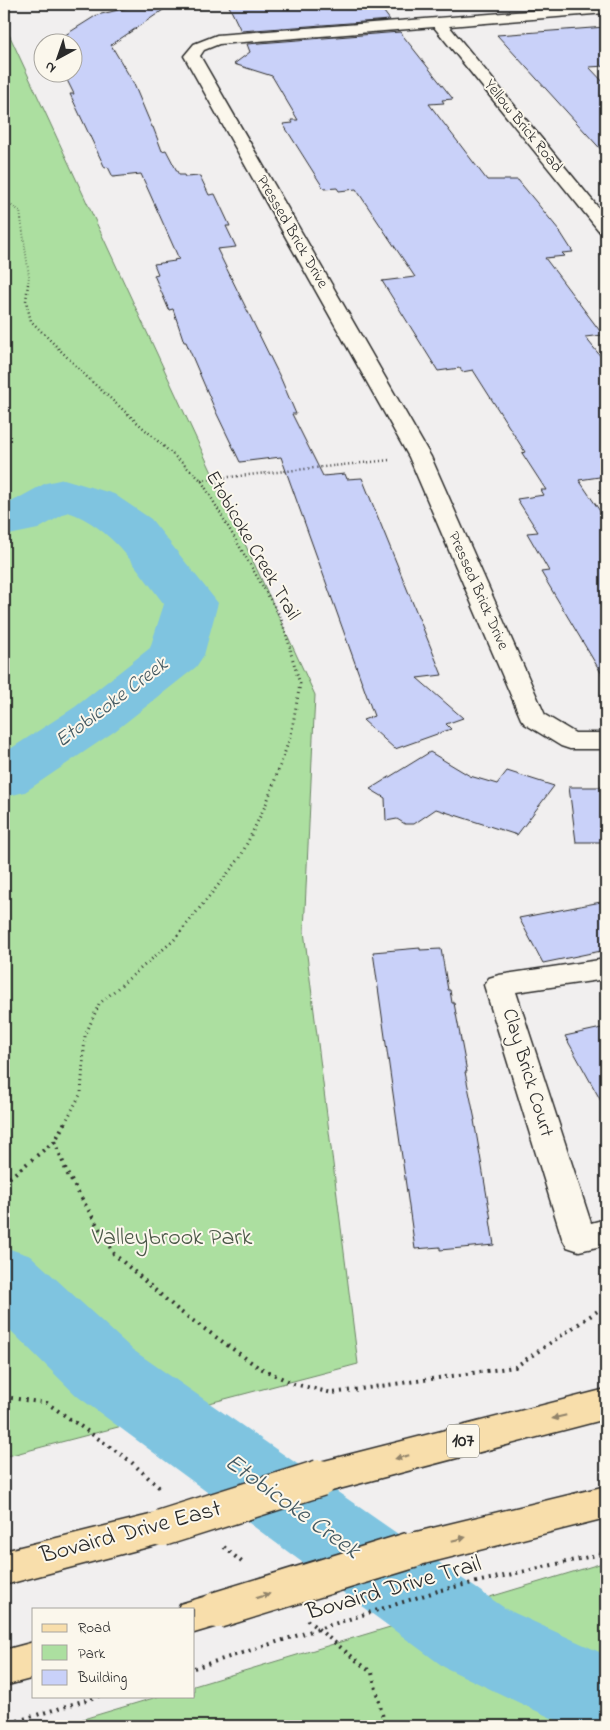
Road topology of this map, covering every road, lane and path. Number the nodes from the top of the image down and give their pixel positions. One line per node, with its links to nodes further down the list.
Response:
1 (606, 9): 2 (street, Pressed Brick Drive)
2 (439, 23): 4 (street, Yellow Brick Road); 5 (street, Pressed Brick Drive)
3 (4, 200): 6 (path, Etobicoke Creek Trail)
4 (606, 228)
5 (420, 457): 6 (path); 7 (street, Pressed Brick Drive)
6 (201, 480): 9 (path, Etobicoke Creek Trail)
7 (606, 742)
8 (606, 969): 11 (street, Clay Brick Court)
9 (55, 1141): 10 (path, Etobicoke Creek Trail); 12 (path)
10 (4, 1182)
11 (606, 1232)
12 (606, 1308)
13 (606, 1404): 16 (main road, Bovaird Drive East / 107, one-way to 16, bridge)
14 (606, 1502): 17 (main road, one-way to 14, bridge)
15 (606, 1553): 20 (path, Bovaird Drive Trail, bridge)
16 (4, 1568)
17 (205, 1613)
18 (32, 1661): 19 (main road)
19 (4, 1668)
20 (195, 1668)
21 (92, 1698): 22 (path)
22 (4, 1725)

